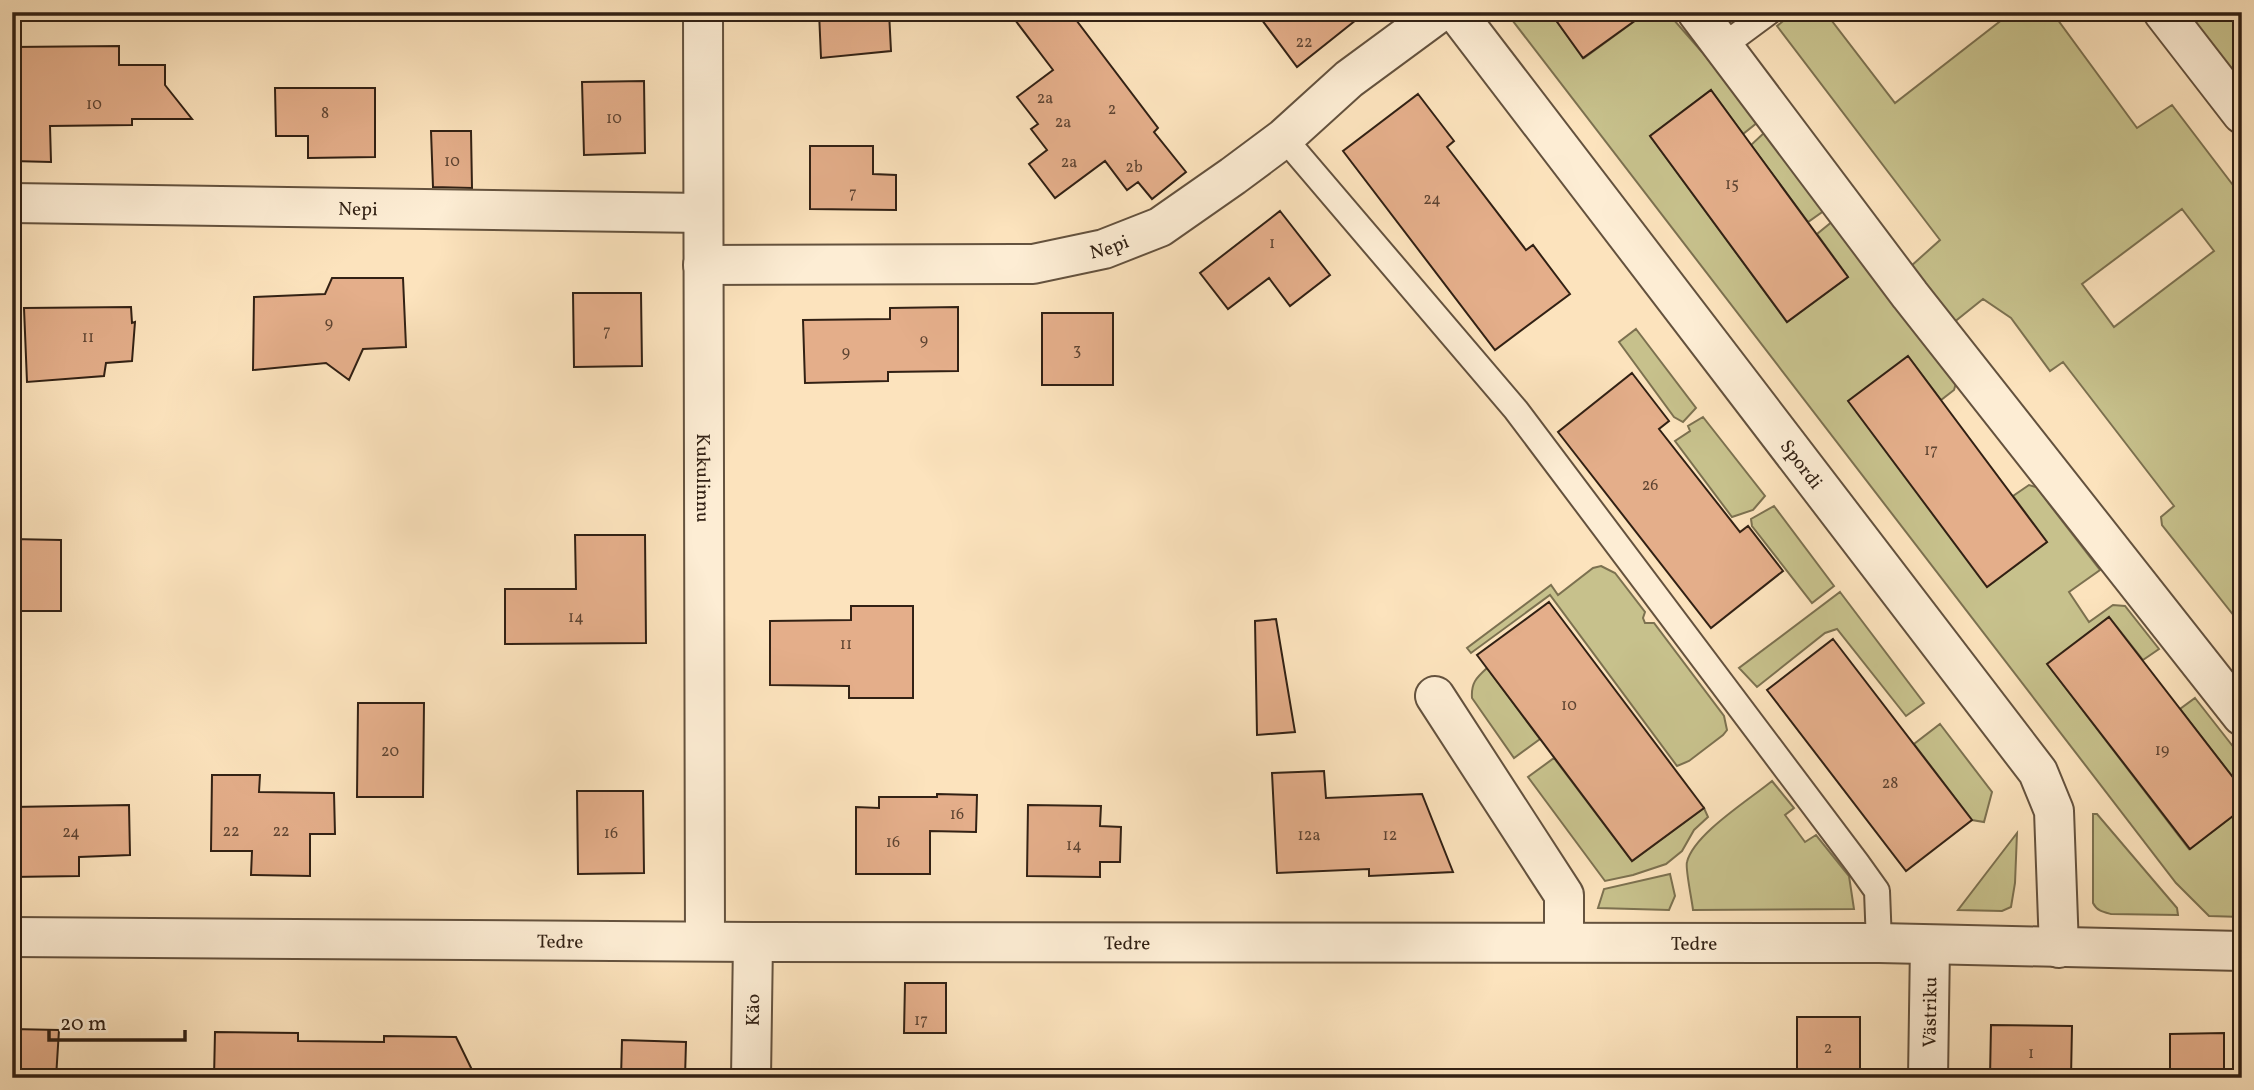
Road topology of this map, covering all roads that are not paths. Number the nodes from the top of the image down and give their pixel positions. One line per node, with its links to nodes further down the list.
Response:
1 (703, 12): 11 (street, Kukulinnu)
2 (1440, 12): 9 (street, Nepi)
3 (1456, 12): 21 (street, Spordi)
4 (1697, 12): 7 (street)
5 (1769, 12): 7 (lane)
6 (2163, 12): 8 (street)
7 (1723, 46): 14 (street)
8 (2242, 114)
9 (1284, 138): 12 (street, Nepi); 19 (lane)
10 (12, 203): 11 (street, Nepi)
11 (703, 213): 12 (street, Kukulinnu)
12 (704, 265): 16 (street, Kukulinnu)
13 (1435, 696): 18 (street)
14 (2242, 716)
15 (12, 937): 16 (street, Tedre)
16 (705, 942): 17 (street, Tedre)
17 (752, 942): 18 (street, Tedre); 23 (street, Käo)
18 (1564, 942): 19 (street, Tedre)
19 (1879, 943): 20 (street, Tedre)
20 (1930, 945): 21 (street, Tedre); 24 (street, Västriku)
21 (2059, 948): 22 (street, Tedre)
22 (2242, 951)
23 (751, 1078)
24 (1928, 1078)

